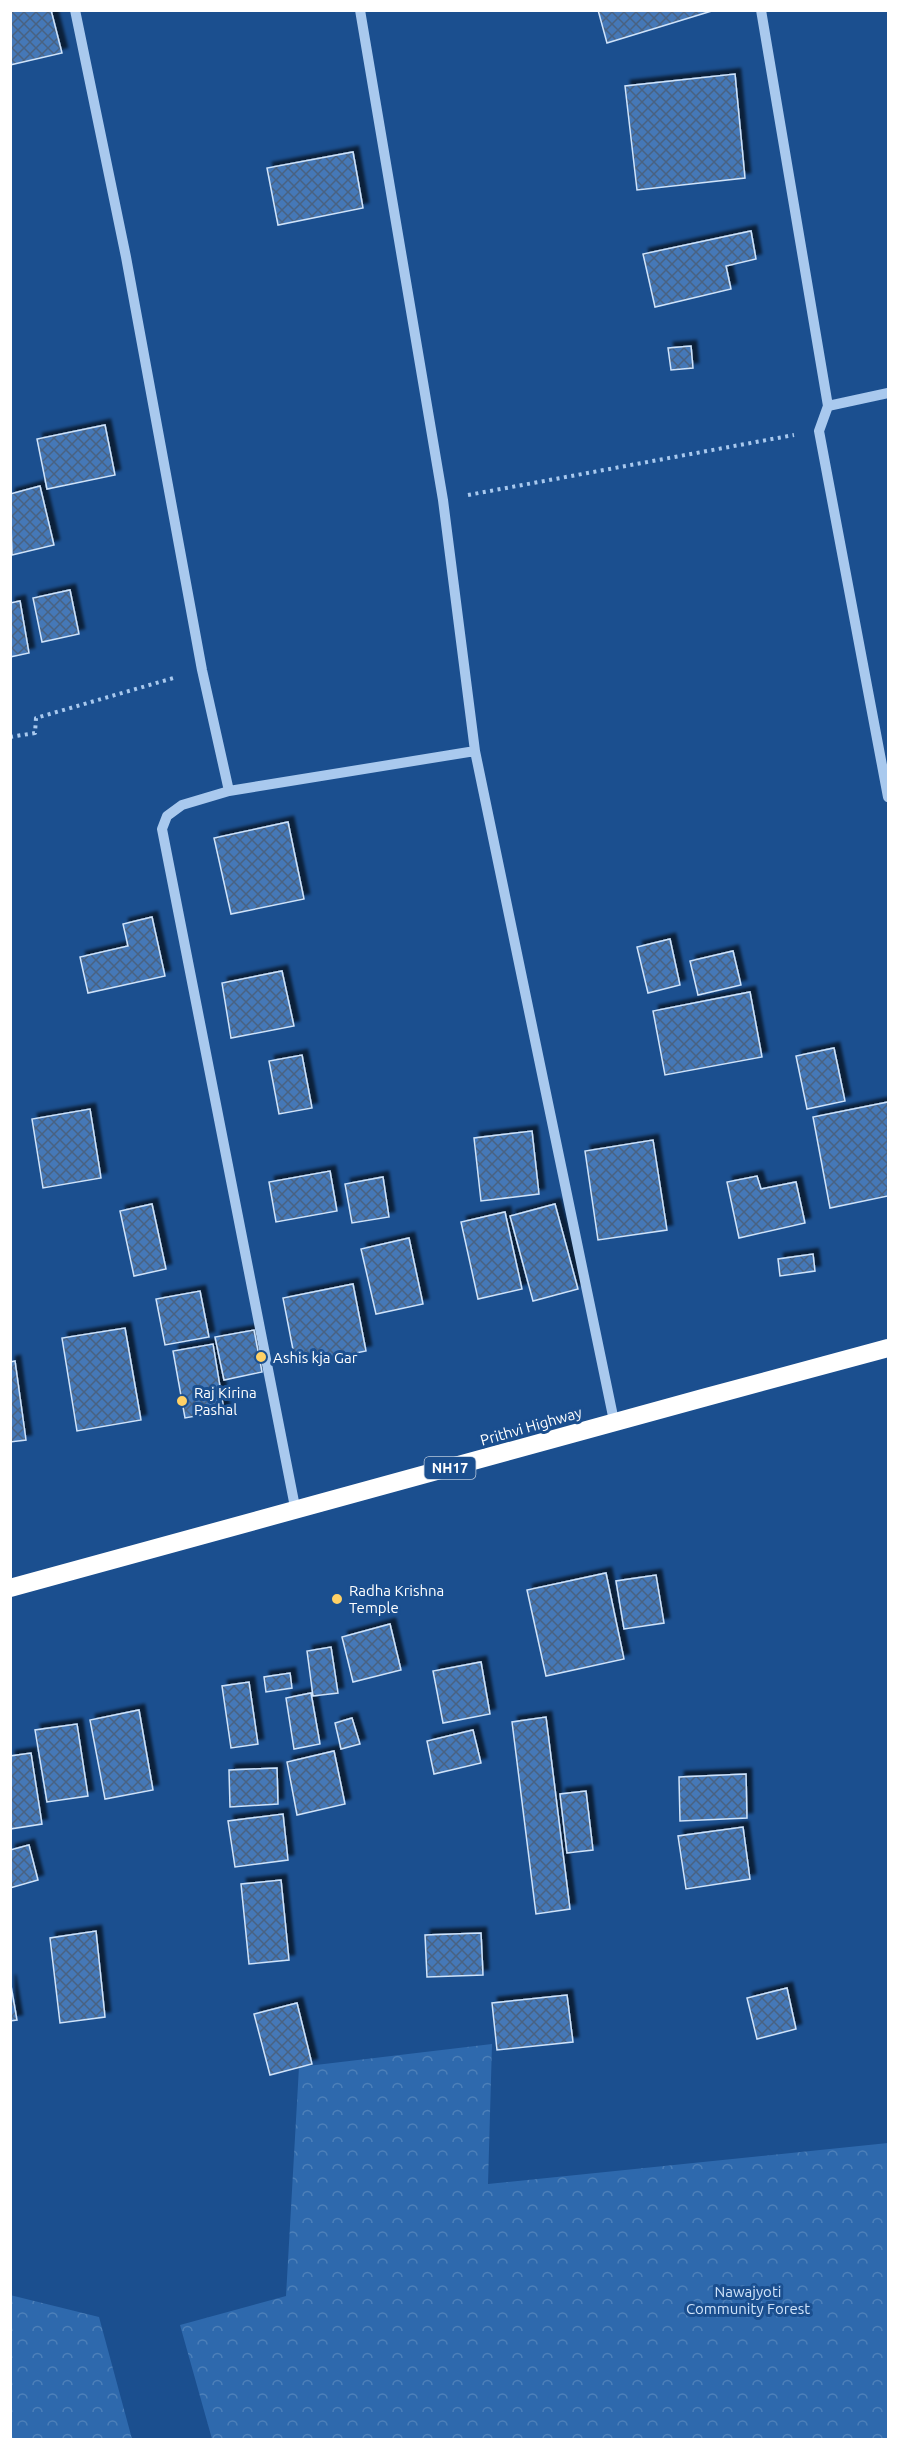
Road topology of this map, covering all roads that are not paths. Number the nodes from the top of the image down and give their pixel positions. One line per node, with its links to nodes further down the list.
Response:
1 (75, 10): 7 (street)
2 (360, 10): 6 (street)
3 (761, 10): 5 (street)
4 (888, 393): 5 (street)
5 (828, 406): 8 (street)
6 (474, 751): 7 (street); 10 (street)
7 (229, 790): 11 (street)
8 (888, 797)
9 (888, 1348): 10 (highway, Prithvi Highway / NH17)
10 (614, 1421): 11 (highway, Prithvi Highway / NH17)
11 (297, 1512): 12 (highway, Prithvi Highway / NH17)
12 (10, 1588)

